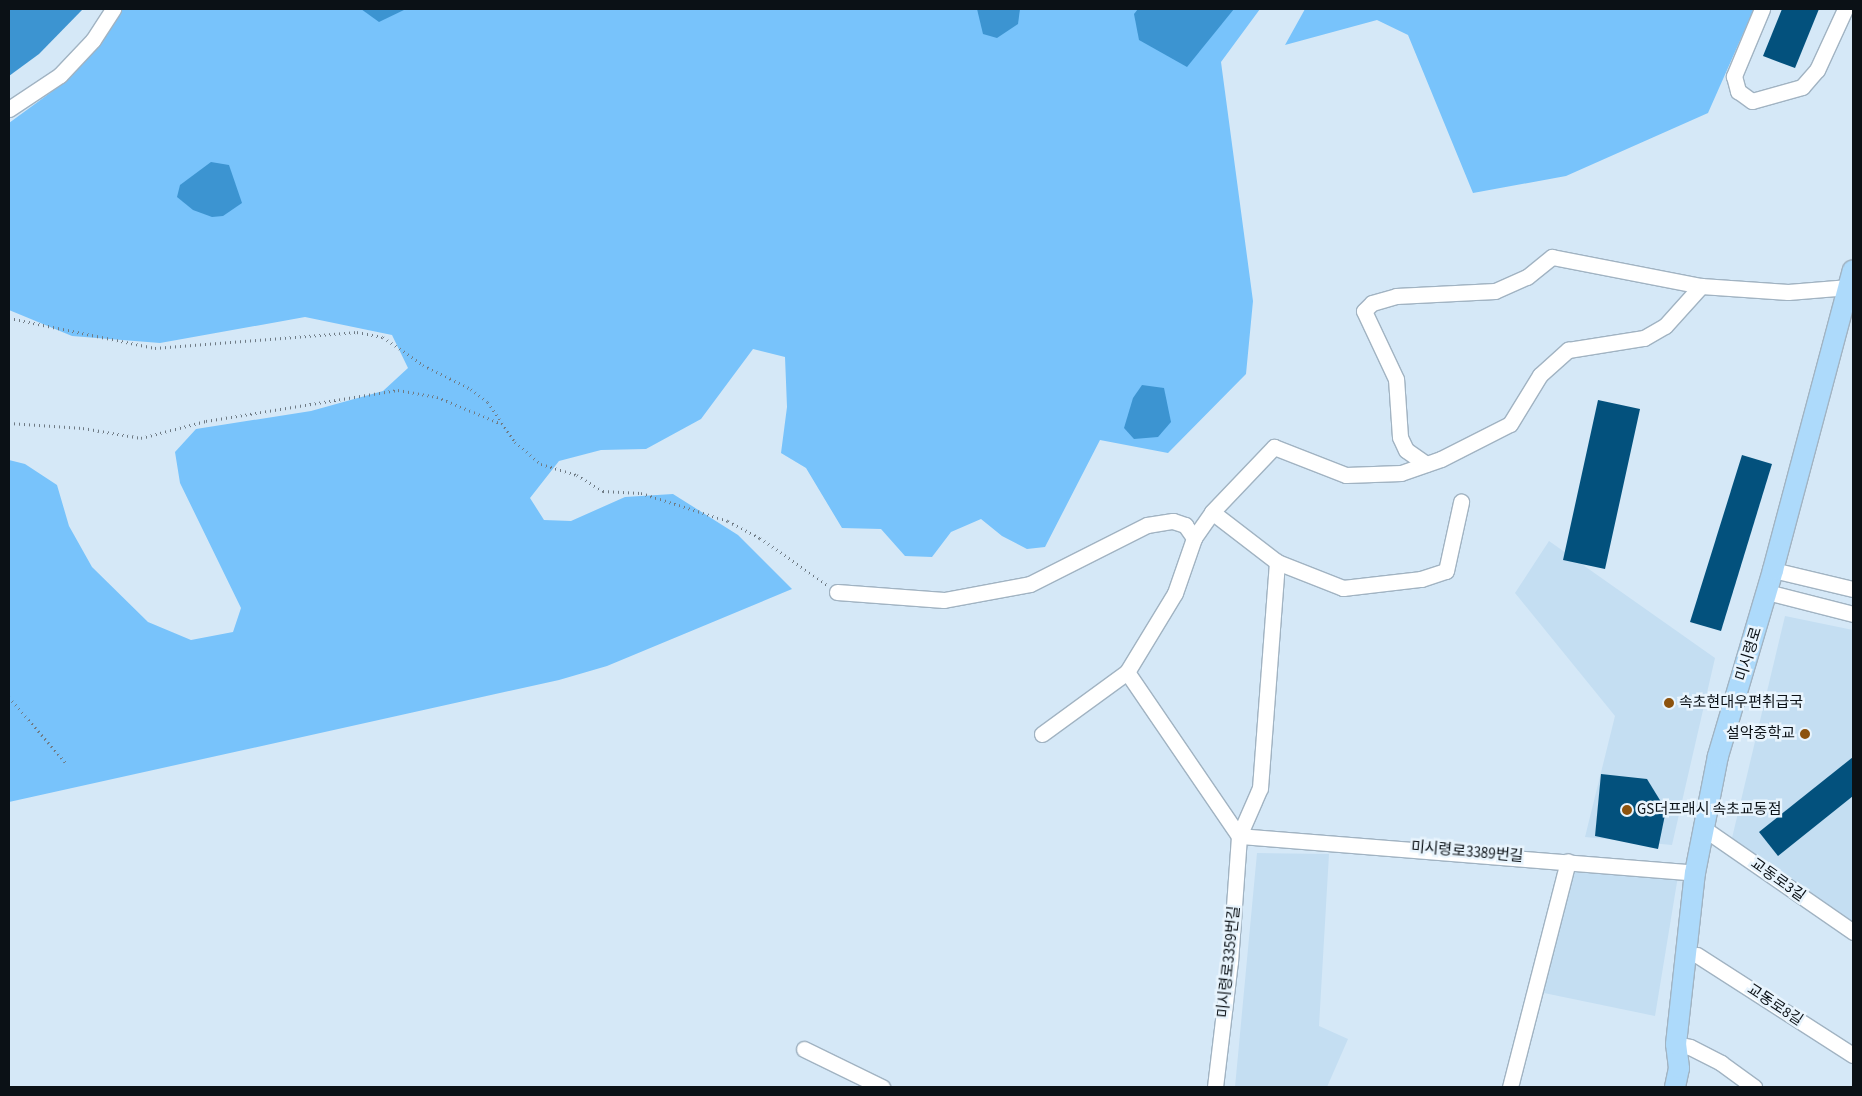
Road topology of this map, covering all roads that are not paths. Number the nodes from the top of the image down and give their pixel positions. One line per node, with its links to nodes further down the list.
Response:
1 (113, 9): 4 (street)
2 (1762, 9): 3 (street)
3 (1845, 9)
4 (9, 109)
5 (1851, 278): 6 (street); 12 (main road, 미시령로)
6 (1701, 286): 7 (street); 7 (street)
7 (1426, 464): 9 (street)
8 (1461, 502): 11 (street)
9 (1212, 512): 10 (street); 11 (street)
10 (1194, 538): 14 (street); 17 (street)
11 (1277, 562): 20 (street, 미시령로3359번길)
12 (1773, 570): 13 (street); 15 (main road, 미시령로)
13 (1853, 589)
14 (837, 592)
15 (1767, 592): 16 (street); 19 (main road, 미시령로)
16 (1853, 614)
17 (1126, 672): 18 (street); 20 (street)
18 (1042, 734)
19 (1703, 828): 22 (main road, 미시령로); 23 (street, 교동로3길)
20 (1239, 836): 21 (street, 미시령로3389번길); 29 (street, 미시령로3359번길)
21 (1568, 861): 22 (street, 미시령로3389번길); 30 (street)
22 (1695, 873): 25 (main road, 미시령로)
23 (1853, 932)
24 (1697, 955): 27 (street, 교동로8길)
25 (1676, 1044): 31 (main road, 미시령로); 32 (main road, 미시령로); 33 (street)
26 (804, 1049): 28 (street)
27 (1853, 1055)
28 (882, 1087)
29 (1215, 1087)
30 (1510, 1087)
31 (1662, 1087)
32 (1675, 1087)
33 (1754, 1087)

